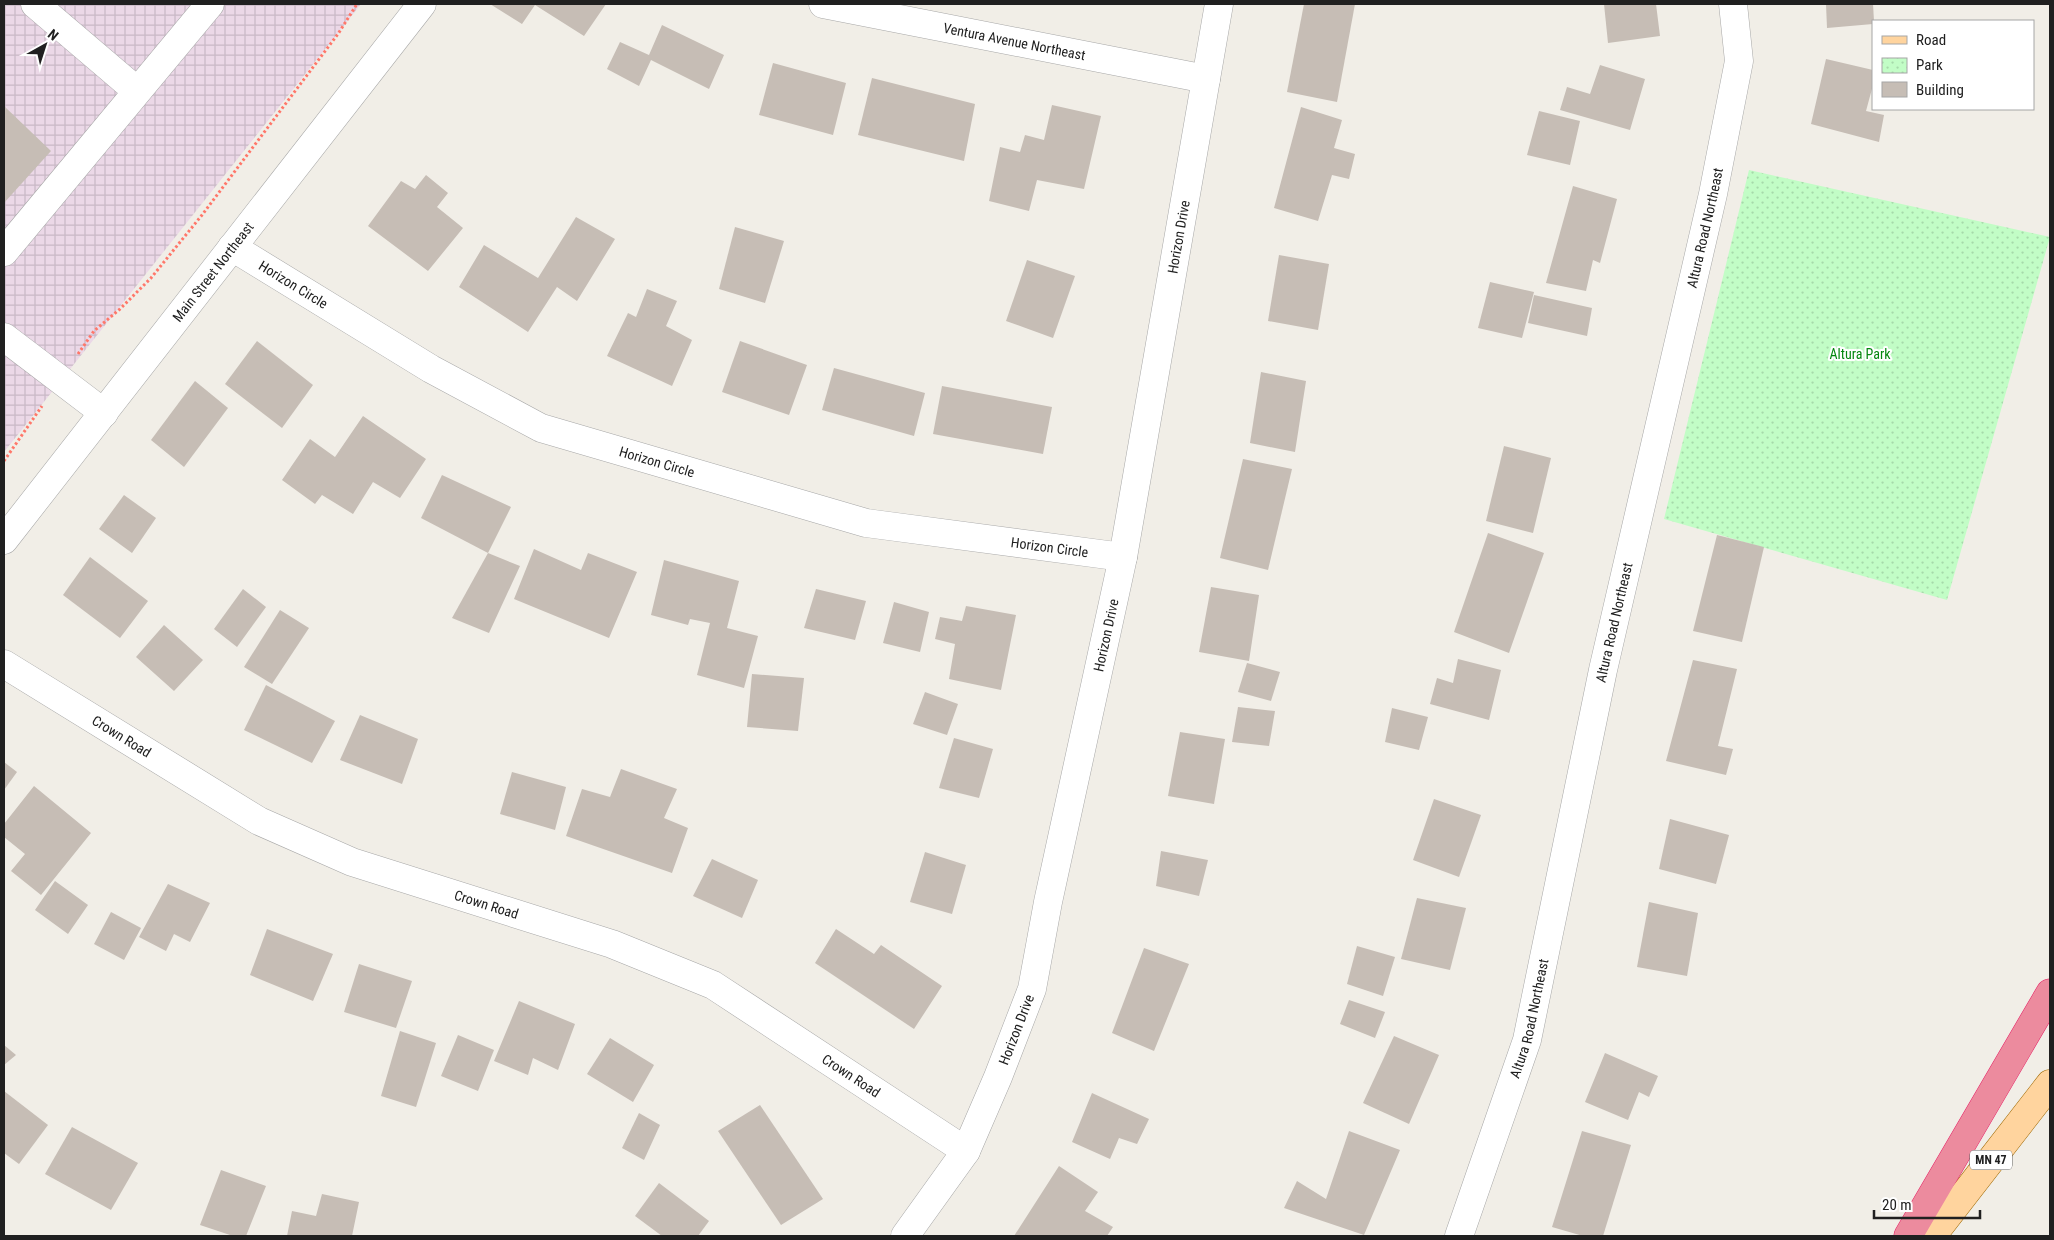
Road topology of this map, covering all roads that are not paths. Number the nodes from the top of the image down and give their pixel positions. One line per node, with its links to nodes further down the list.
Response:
1 (34, 4): 8 (street)
2 (210, 4): 8 (street)
3 (422, 4): 9 (street, Main Street Northeast)
4 (823, 4): 7 (street, Ventura Avenue Northeast)
5 (1218, 4): 7 (street, Horizon Drive)
6 (1733, 4): 20 (street, Altura Road Northeast)
7 (1206, 79): 14 (street, Horizon Drive)
8 (137, 91): 10 (street)
9 (232, 247): 12 (street, Main Street Northeast); 14 (street, Horizon Circle)
10 (4, 252)
11 (4, 337): 12 (street)
12 (104, 413): 13 (street, Main Street Northeast)
13 (4, 540)
14 (1123, 557): 18 (street, Horizon Drive)
15 (4, 664): 18 (street, Crown Road)
16 (2050, 993): 21 (highway)
17 (2050, 1084): 22 (main road, MN 47)
18 (966, 1151): 19 (street, Horizon Drive)
19 (905, 1236)
20 (1459, 1236)
21 (1908, 1236)
22 (1932, 1236)

